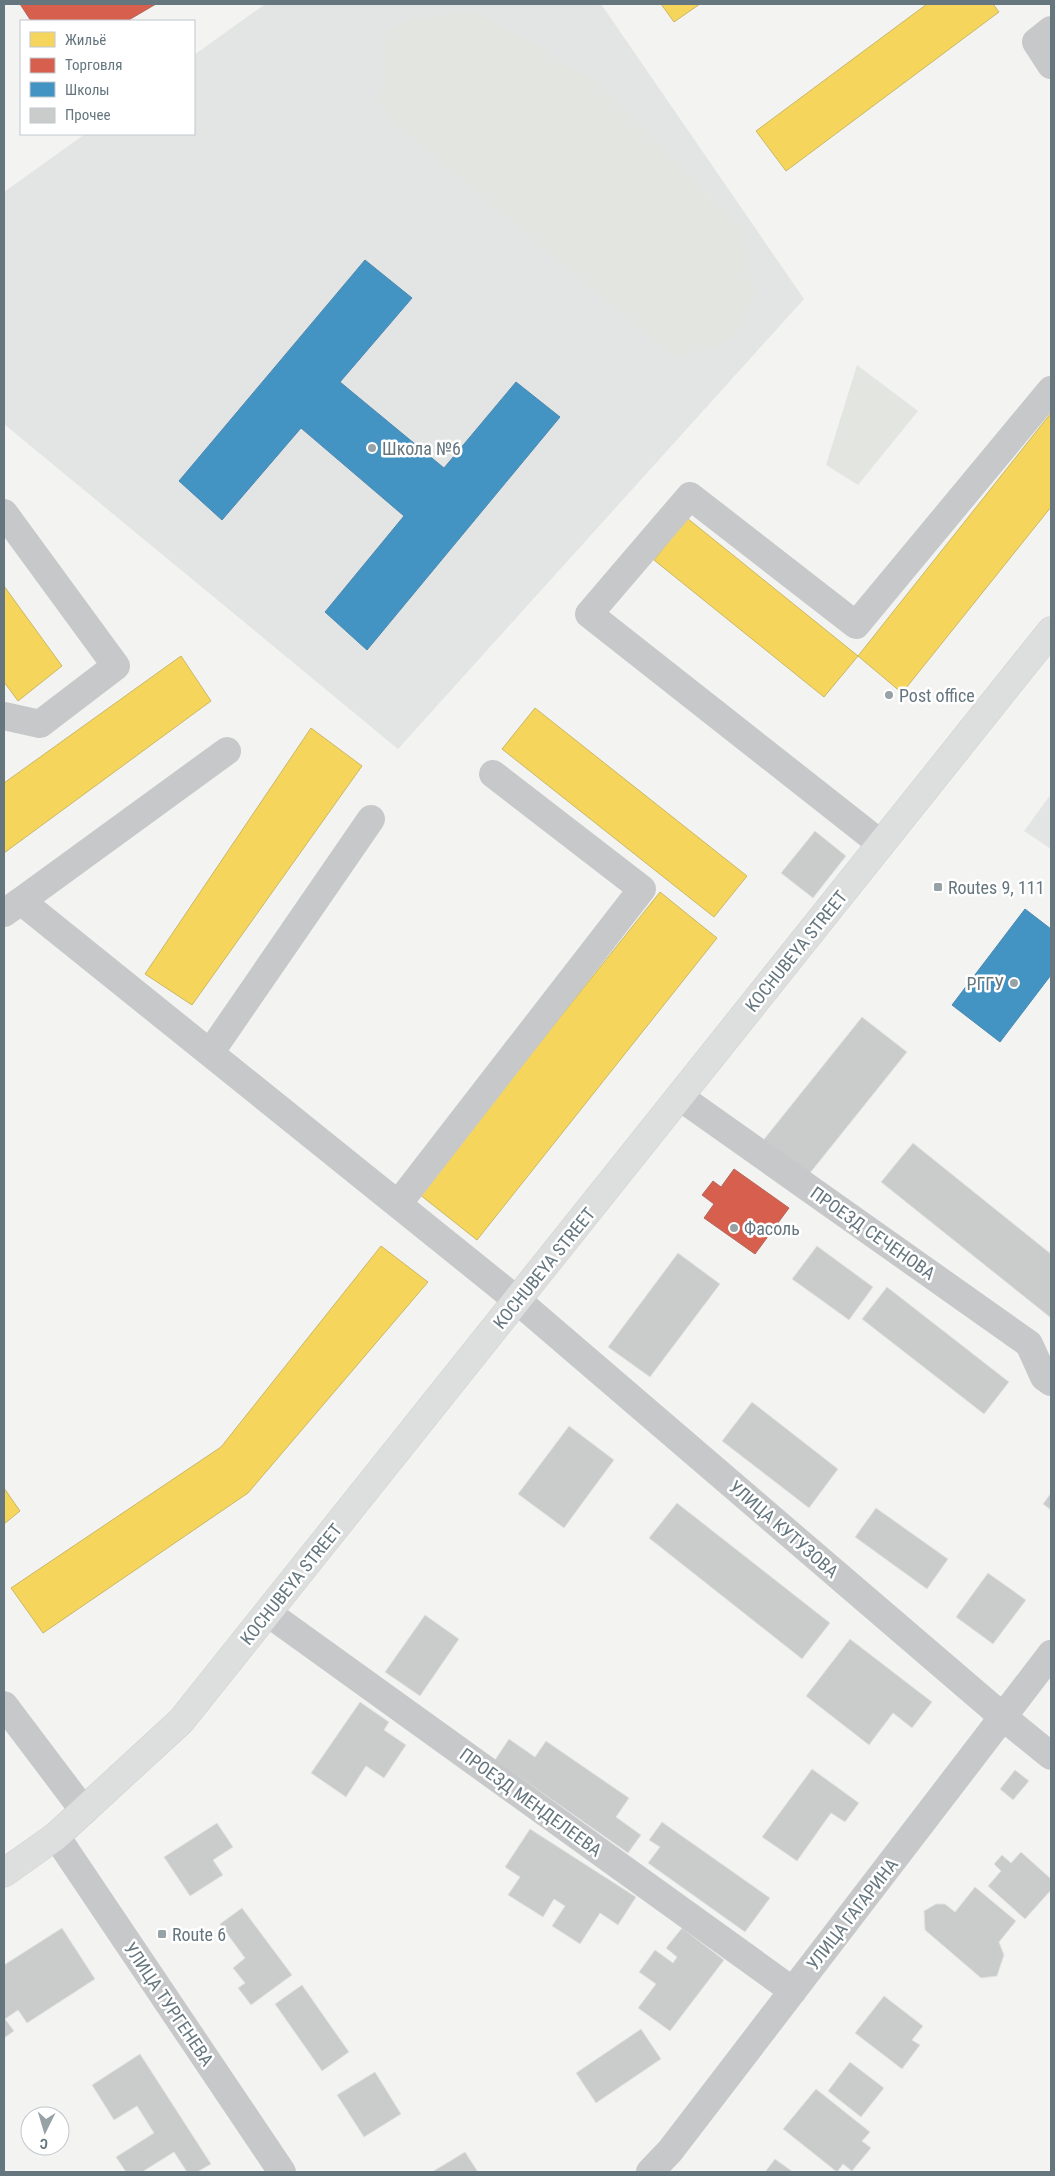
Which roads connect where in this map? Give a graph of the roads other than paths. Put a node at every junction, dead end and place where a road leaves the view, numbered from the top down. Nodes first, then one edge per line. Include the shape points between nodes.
1 (1051, 30) edge
2 (1051, 65) edge
3 (1051, 390) edge
4 (4, 513) edge
5 (1051, 630) edge
6 (4, 716) edge
7 (227, 751) dead end
8 (493, 774) dead end
9 (371, 819) dead end
10 (881, 844) junction
11 (12, 907) edge
12 (210, 1053) junction
13 (680, 1096) junction
14 (398, 1204) junction
15 (518, 1301) junction
16 (1051, 1382) edge
17 (268, 1613) junction
18 (1051, 1654) edge
19 (4, 1704) edge
20 (1003, 1718) junction
21 (1051, 1756) edge
22 (84, 1811) junction
23 (56, 1836) junction
24 (4, 1873) edge
25 (794, 1991) junction
26 (282, 2172) edge
27 (650, 2172) edge

1 - 2 street via 1036,42
3 - 10 street via 856,625 690,496 589,614
4 - 6 street via 116,666 40,724
5 - 10 main road, KOCHUBEYA STREET
7 - 11 street
8 - 14 street via 642,889
9 - 12 street
10 - 13 main road, KOCHUBEYA STREET
11 - 12 street, УЛИЦА КУТУЗОВА
12 - 14 street, УЛИЦА КУТУЗОВА
13 - 15 main road, KOCHUBEYA STREET
13 - 16 street, ПРОЕЗД СЕЧЕНОВА via 1029,1344 1044,1377
14 - 15 street, УЛИЦА КУТУЗОВА
15 - 17 main road, KOCHUBEYA STREET
15 - 20 street, УЛИЦА КУТУЗОВА
17 - 22 main road, KOCHUBEYA STREET via 181,1721
17 - 25 street, ПРОЕЗД МЕНДЕЛЕЕВА
18 - 20 street, УЛИЦА ГАГАРИНА
19 - 22 street
20 - 21 street, УЛИЦА КУТУЗОВА
20 - 25 street, УЛИЦА ГАГАРИНА
22 - 23 main road, KOCHUBEYA STREET
23 - 24 main road, KOCHUBEYA STREET
23 - 26 street, УЛИЦА ТУРГЕНЕВА
25 - 27 street, УЛИЦА ГАГАРИНА via 670,2151

